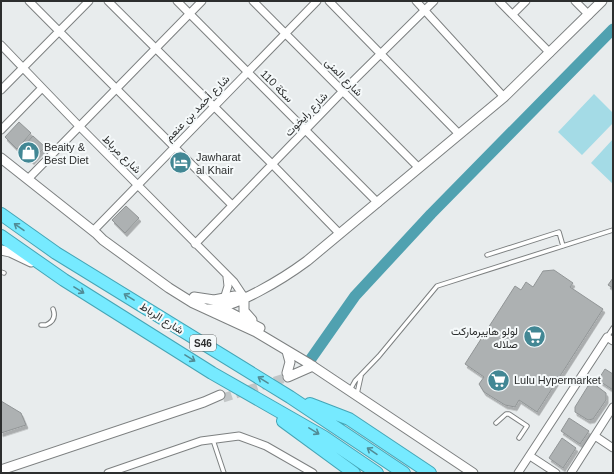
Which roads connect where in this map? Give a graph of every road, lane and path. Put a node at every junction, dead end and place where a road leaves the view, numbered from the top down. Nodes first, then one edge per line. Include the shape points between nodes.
1 (29, 1) edge
2 (90, 1) edge
3 (108, 1) edge
4 (177, 1) edge
5 (202, 1) edge
6 (253, 1) edge
7 (317, 1) edge
8 (328, 1) edge
9 (416, 1) edge
10 (434, 1) edge
11 (499, 1) edge
12 (526, 1) edge
13 (575, 1) edge
14 (602, 1) edge
15 (425, 10) junction
16 (189, 14) junction
17 (513, 14) junction
18 (589, 15) junction
19 (59, 31) junction
20 (285, 33) junction
21 (1, 46) edge
22 (156, 49) junction
23 (550, 53) junction
24 (381, 54) junction
25 (23, 68) junction
26 (247, 72) junction
27 (42, 88) junction
28 (116, 89) junction
29 (1, 90) edge
30 (343, 92) junction
31 (504, 97) junction
32 (214, 106) junction
33 (79, 126) junction
34 (1, 130) edge
35 (305, 130) junction
36 (459, 134) junction
37 (174, 147) junction
38 (1, 158) edge
39 (272, 164) junction
40 (419, 168) junction
41 (28, 179) junction
42 (137, 185) junction
43 (378, 203) junction
44 (232, 205) junction
45 (1, 214) edge
46 (613, 230) edge
47 (95, 232) junction
48 (340, 234) junction
49 (1, 236) edge
50 (195, 244) junction
51 (563, 246) junction
52 (1, 250) edge
53 (487, 255) dead end
54 (227, 277) junction
55 (64, 280) junction
56 (243, 295) junction
57 (194, 297) junction
58 (224, 299) junction
59 (53, 309) dead end
60 (220, 312) junction
61 (41, 325) dead end
62 (257, 326) junction
63 (613, 328) edge
64 (610, 339) edge
65 (286, 351) junction
66 (310, 365) junction
67 (361, 376) junction
68 (353, 393) junction
69 (222, 397) tunnel mouth
70 (290, 397) junction
71 (258, 398) junction
72 (613, 407) edge
73 (496, 423) dead end
74 (595, 436) junction
75 (519, 438) dead end
76 (213, 439) junction
77 (613, 448) edge
78 (530, 456) junction
79 (1, 470) edge
80 (108, 473) edge
81 (224, 473) edge
82 (313, 473) edge
83 (354, 473) edge
84 (377, 473) edge
85 (404, 473) edge
86 (430, 473) edge
87 (473, 473) edge
88 (518, 473) edge
89 (556, 473) edge
90 (570, 473) edge

1 - 19 street
2 - 19 street
3 - 22 street
4 - 16 street, سكة 110
5 - 16 street
6 - 20 street, شارع المنى
7 - 20 street, شارع أحمد بن عنعم
8 - 24 street
9 - 15 street
10 - 15 street, شارع رايخوت
11 - 17 street
12 - 17 street
13 - 18 street
14 - 18 street
15 - 24 street, شارع رايخوت
15 - 31 street
16 - 22 street
16 - 26 street, سكة 110
17 - 23 street
18 - 23 street
19 - 25 street
19 - 28 street
20 - 26 street, شارع أحمد بن عنعم
20 - 30 street, شارع المنى
21 - 25 street, شارع مرباط
22 - 28 street
22 - 32 street
23 - 31 street
24 - 30 street, شارع رايخوت
24 - 36 street
25 - 27 street, شارع مرباط
25 - 29 street
26 - 32 street, شارع أحمد بن عنعم
26 - 35 street, سكة 110
27 - 33 street, شارع مرباط
27 - 34 street
28 - 33 street
28 - 37 street
30 - 35 street, شارع رايخوت
30 - 40 street, شارع المنى
31 - 36 street
32 - 37 street, شارع أحمد بن عنعم
32 - 39 street
33 - 41 street
33 - 42 street, شارع مرباط
35 - 39 street, شارع رايخوت
35 - 43 street, سكة 110
36 - 40 street
37 - 42 street, شارع أحمد بن عنعم
37 - 44 street
38 - 41 street
39 - 44 street, شارع رايخوت
39 - 48 street
40 - 43 street
41 - 47 street
42 - 47 street, شارع أحمد بن عنعم
42 - 50 street, شارع مرباط
43 - 48 street
44 - 50 street, شارع رايخوت
70 -> 45 highway, شارع الرباط / S46 via 56,253
46 - 51 lane
47 - 57 street via 168,283
47 - 60 street via 159,281 193,303
48 - 56 street via 294,271 263,288
49 - 55 highway, شارع الرباط / S46
50 - 54 street, شارع مرباط
51 - 53 lane via 559,232
51 - 67 lane via 437,286
52 - 55 street via 10,252
54 - 56 street, شارع مرباط
54 - 58 street via 228,286
55 -> 71 highway, شارع الرباط / S46 via 212,373
56 - 58 street
56 - 60 street
56 - 62 street via 245,314
57 - 58 street
57 - 60 street
58 - 60 street
59 - 61 lane via 55,314 52,321
60 - 62 street
60 - 65 street
62 - 66 street via 299,353
63 - 64 lane
64 - 78 street
65 - 66 street
65 - 66 street via 290,362 287,375
66 - 68 street
67 - 68 lane
67 - 68 lane
68 - 87 street
69 - 79 street
85 -> 70 highway, شارع الرباط / S46
70 - 86 highway via 349,419
71 - 83 highway via 275,415
71 -> 84 highway, شارع الرباط / S46 via 324,437
72 - 74 street
73 - 75 lane via 509,414 527,426
74 - 77 street
74 - 90 street
76 - 80 street via 201,440
76 - 81 lane
76 - 82 street via 239,436 266,446
78 - 88 street
78 - 89 street

